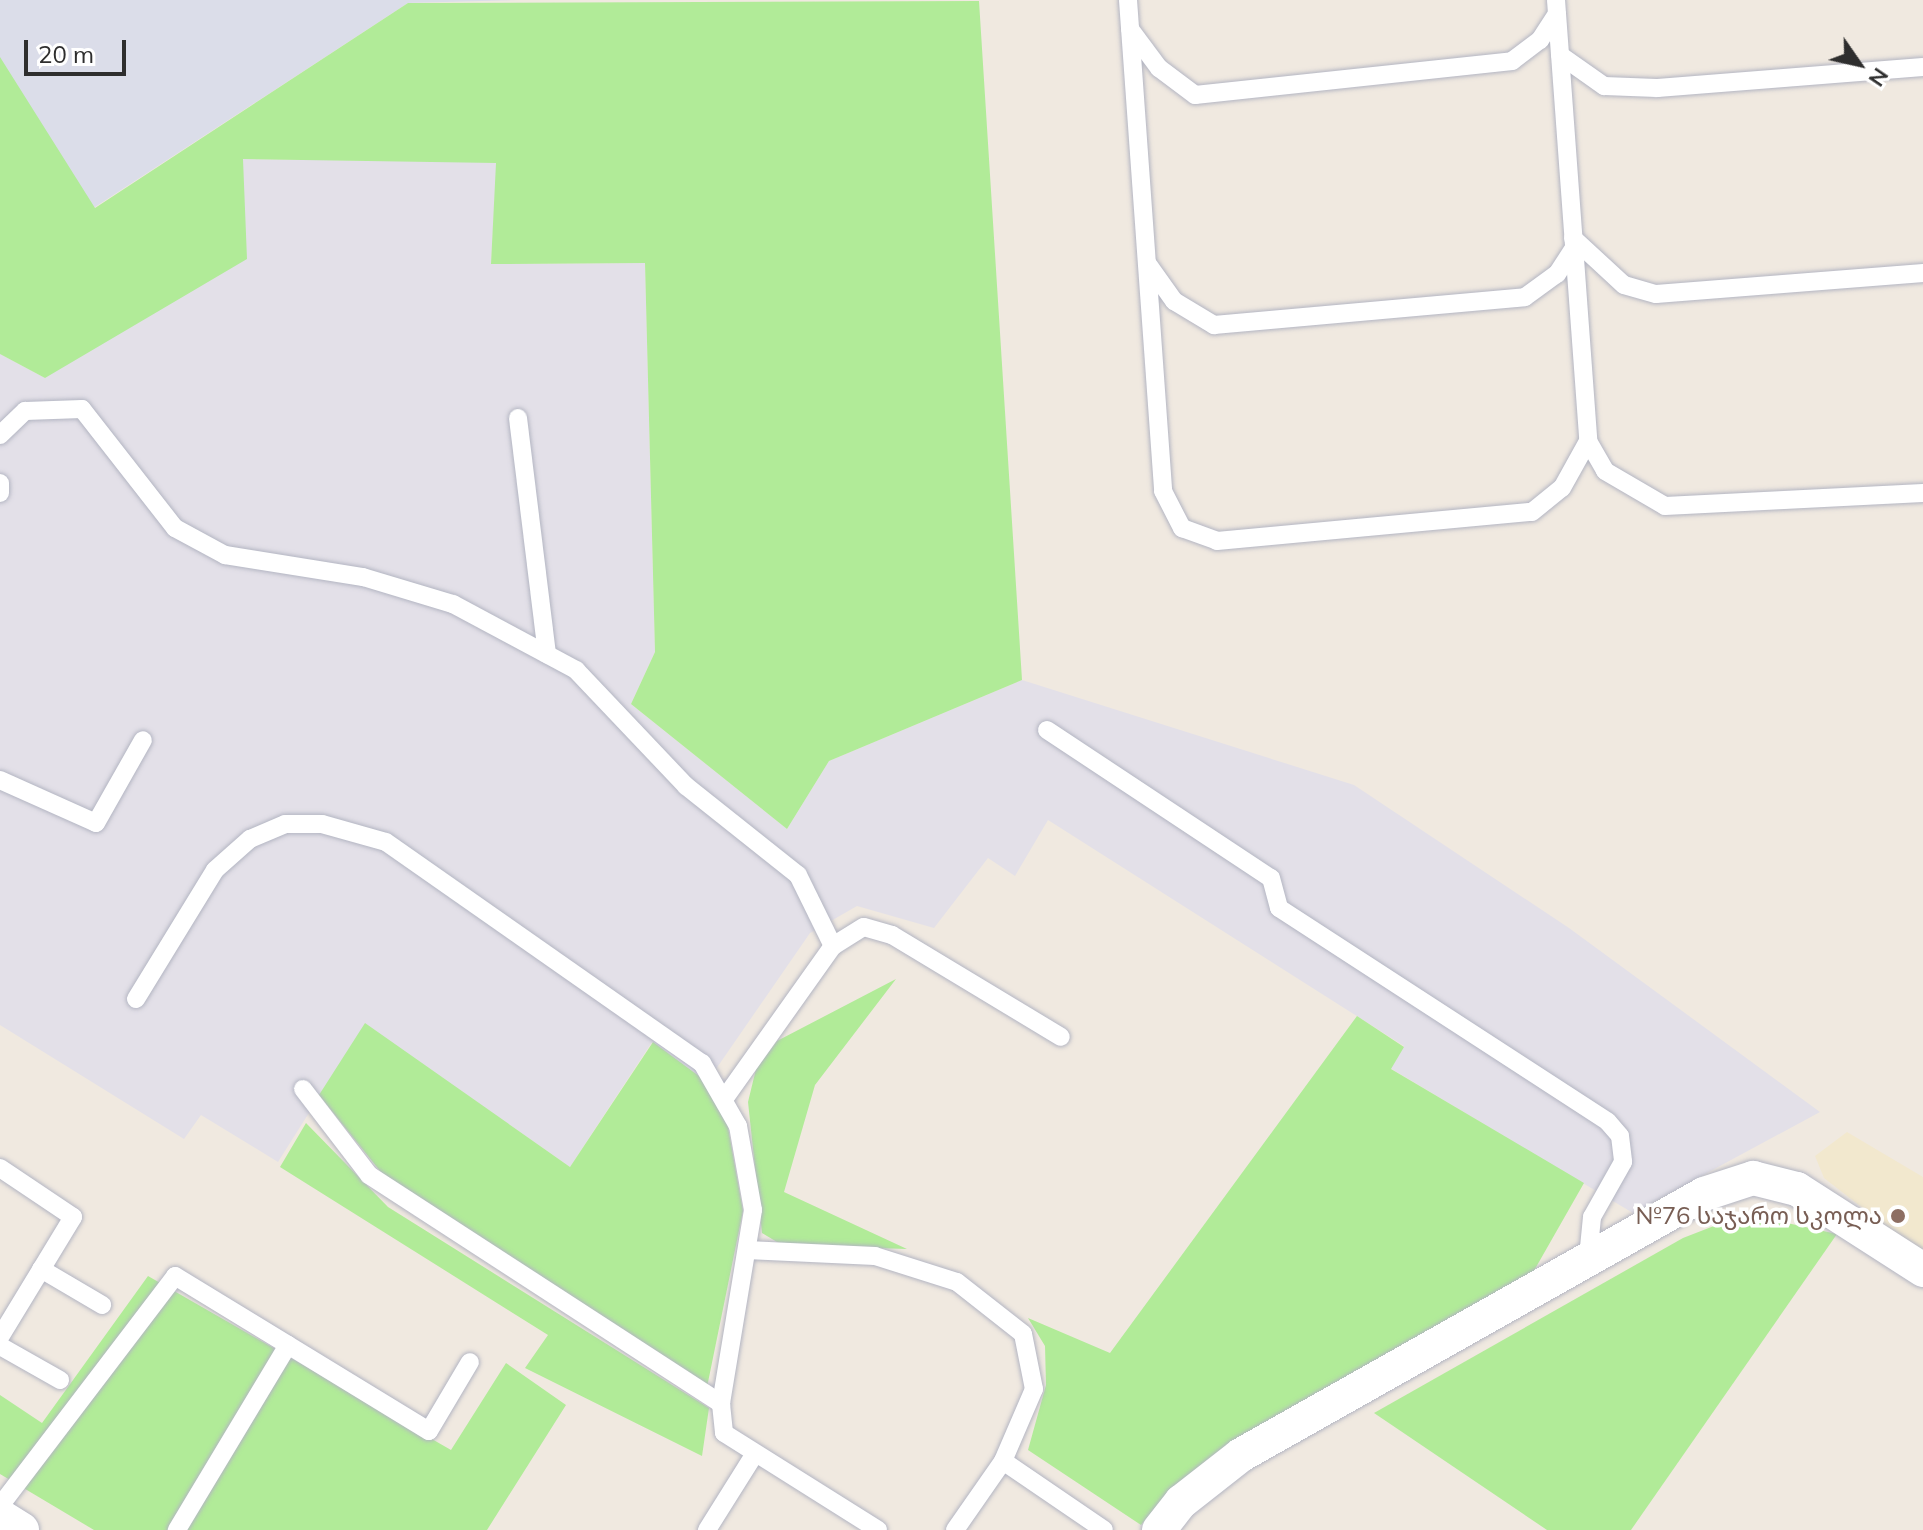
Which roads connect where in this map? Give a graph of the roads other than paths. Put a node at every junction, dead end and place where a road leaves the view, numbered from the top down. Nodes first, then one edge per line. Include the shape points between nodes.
1 (1128, 0) edge
2 (1556, 7) edge
3 (1130, 29) junction
4 (1560, 55) junction
5 (1923, 67) edge
6 (1574, 243) junction
7 (1147, 263) junction
8 (1923, 273) edge
9 (518, 418) dead end
10 (0, 435) edge
11 (1588, 441) junction
12 (0, 483) edge
13 (0, 493) edge
14 (1923, 493) edge
15 (547, 654) junction
16 (1047, 730) dead end
17 (143, 740) dead end
18 (0, 780) edge
19 (833, 946) junction
20 (136, 999) dead end
21 (1061, 1037) dead end
22 (303, 1089) dead end
23 (727, 1095) junction
24 (0, 1168) edge
25 (747, 1250) junction
26 (1588, 1258) junction
27 (41, 1269) junction
28 (1923, 1270) edge
29 (102, 1305) dead end
30 (0, 1337) edge
31 (288, 1345) junction
32 (0, 1346) edge
33 (470, 1362) dead end
34 (60, 1380) dead end
35 (721, 1404) junction
36 (754, 1455) junction
37 (1003, 1461) junction
38 (0, 1506) edge
39 (0, 1516) edge
40 (22, 1530) edge
41 (177, 1530) edge
42 (707, 1530) edge
43 (878, 1530) edge
44 (955, 1530) edge
45 (1104, 1530) edge
46 (1159, 1530) edge

1 - 3 lane
2 - 3 lane via 1540,40 1512,61 1195,95 1159,68
2 - 4 lane
3 - 7 lane
4 - 5 lane via 1604,86 1657,88
4 - 6 lane
6 - 7 lane via 1557,274 1525,297 1214,325 1174,301
6 - 8 lane via 1624,285 1656,294
6 - 11 lane
7 - 11 lane via 1163,491 1182,528 1217,541 1532,512 1562,488
9 - 15 lane
10 - 15 lane via 25,411 82,409 175,528 212,548 363,577 453,604
11 - 14 lane via 1605,471 1665,506
12 - 13 lane
15 - 19 lane via 618,709 686,786 798,875
16 - 26 lane via 1271,878 1279,908 1608,1122 1620,1136 1623,1162 1592,1217
17 - 18 lane via 96,823
19 - 21 lane via 864,927 892,935
19 - 23 lane
20 - 23 lane via 215,870 250,839 285,824 322,824 386,842 702,1063
22 - 35 lane via 369,1175
23 - 25 lane via 753,1210
24 - 27 lane via 73,1217
25 - 35 lane
25 - 37 lane via 875,1256 957,1282 1023,1334 1034,1389
26 - 28 street via 1704,1194 1753,1178 1797,1189
26 - 46 street via 1241,1455 1181,1502
27 - 29 lane
27 - 30 lane
31 - 33 lane via 429,1431
31 - 38 lane via 175,1276
31 - 41 lane
32 - 34 lane
35 - 36 lane via 724,1433
36 - 42 lane
36 - 43 lane
37 - 44 lane
37 - 45 lane
39 - 40 street

